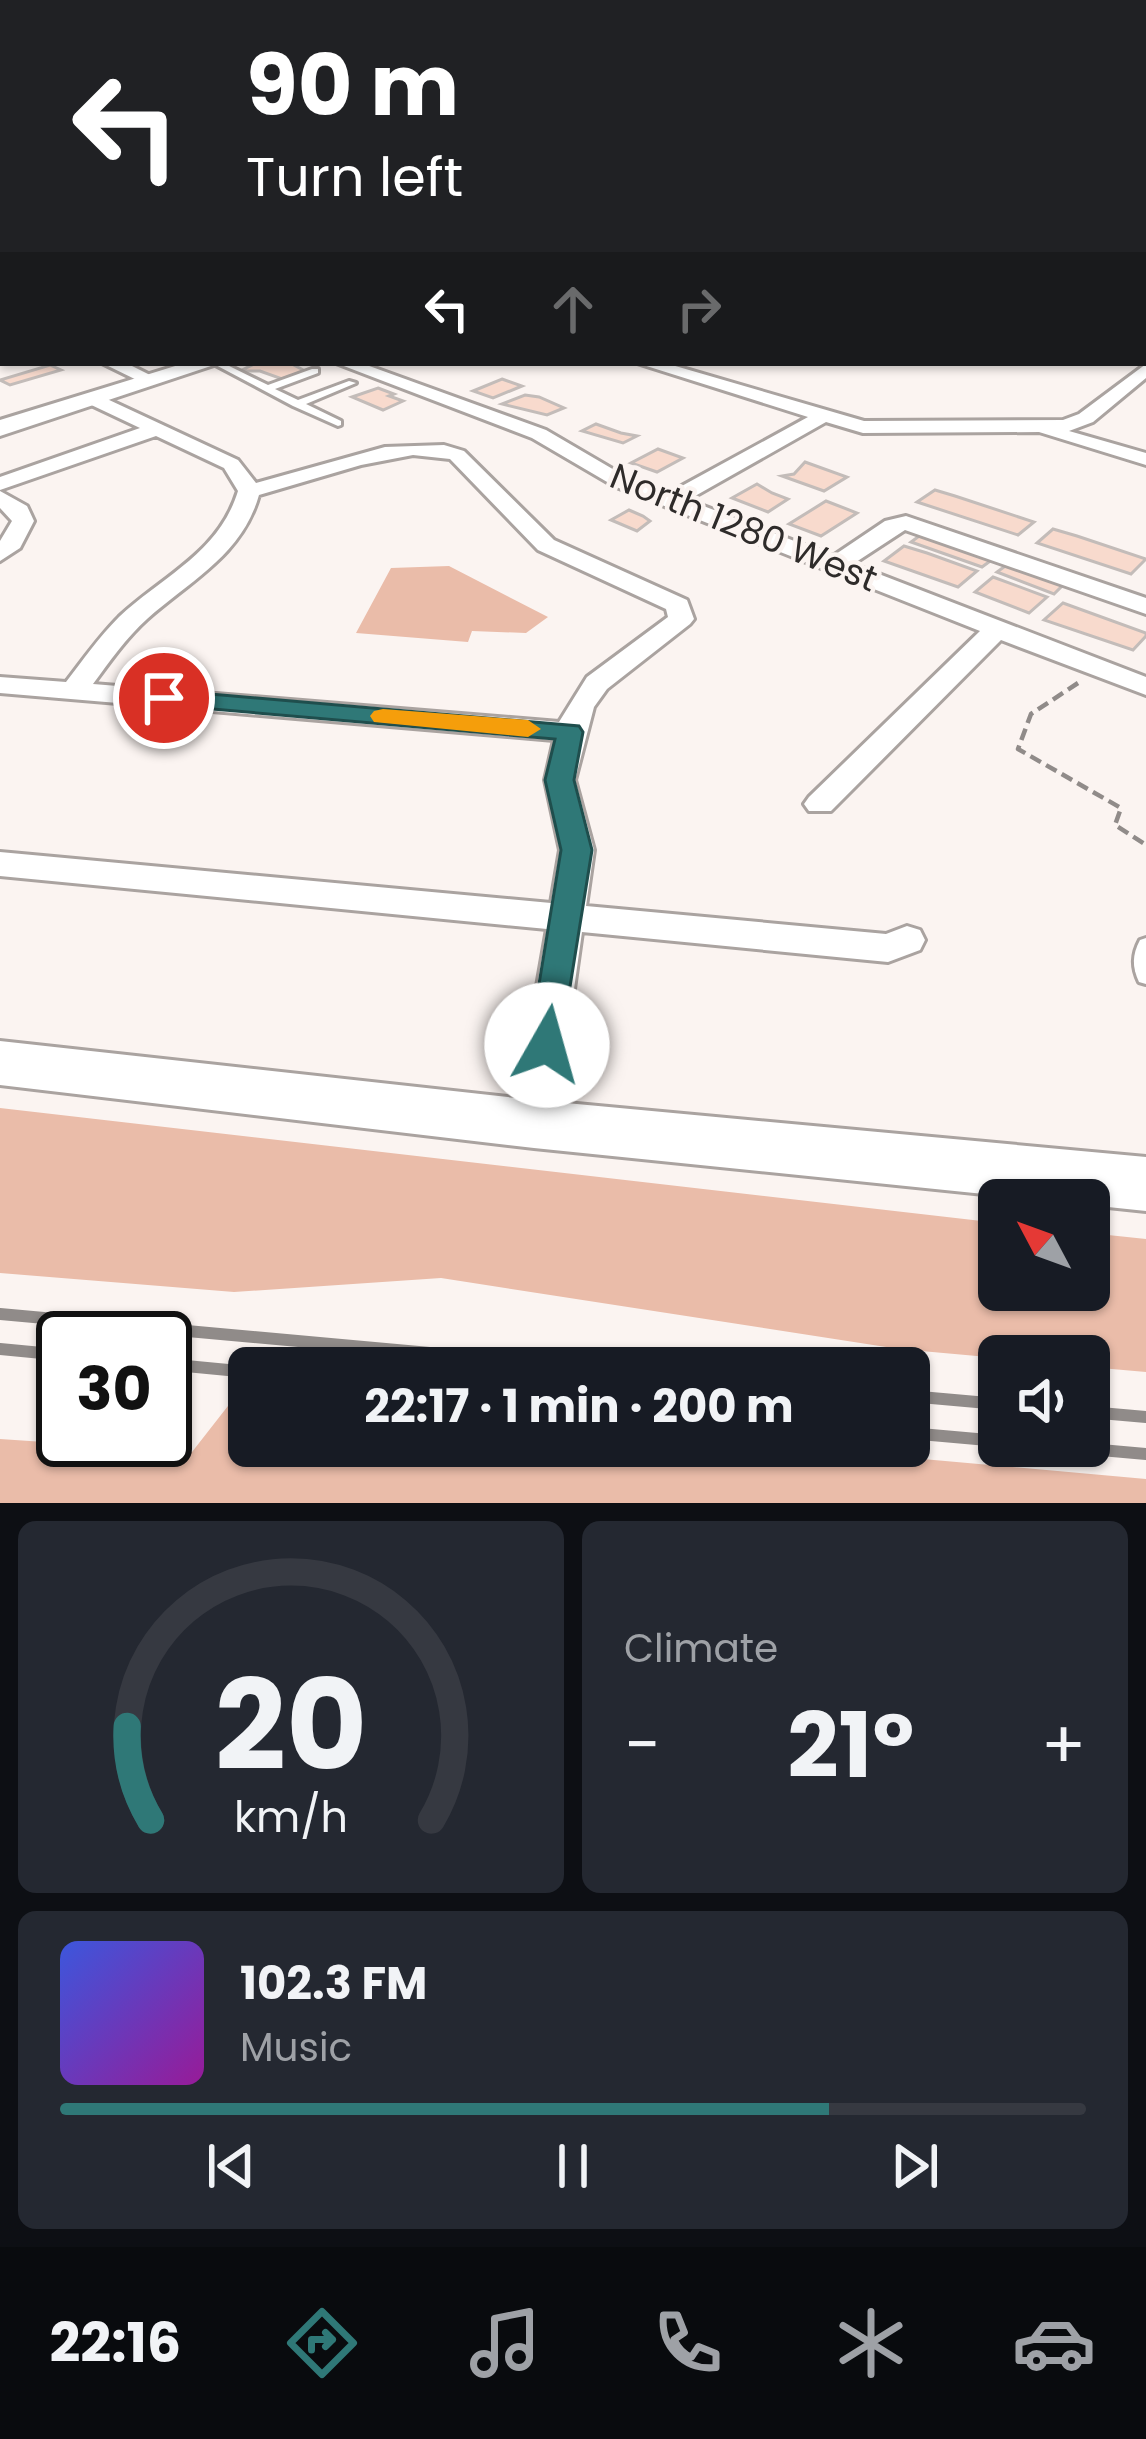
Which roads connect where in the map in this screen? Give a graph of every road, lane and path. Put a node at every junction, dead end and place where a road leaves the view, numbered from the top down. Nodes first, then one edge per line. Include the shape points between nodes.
1 (118, 366) edge
2 (201, 366) edge
3 (218, 366) edge
4 (656, 366) edge
5 (722, 366) edge
6 (1146, 370) edge
7 (315, 371) dead end
8 (349, 373) edge
9 (696, 378) junction
10 (151, 380) junction
11 (266, 388) junction
12 (92, 398) junction
13 (296, 404) junction
14 (821, 417) junction
15 (338, 423) dead end
16 (0, 428) edge
17 (1036, 428) junction
18 (157, 429) junction
19 (1146, 459) edge
20 (0, 484) edge
21 (249, 491) junction
22 (0, 498) edge
23 (671, 501) junction
24 (0, 554) edge
25 (836, 565) junction
26 (1146, 606) edge
27 (998, 628) junction
28 (1078, 683) dead end
29 (0, 685) edge
30 (1146, 687) edge
31 (74, 691) junction
32 (570, 732) junction
33 (820, 804) dead end
34 (1146, 844) edge
35 (0, 864) edge
36 (563, 919) junction
37 (907, 940) dead end
38 (1146, 945) edge
39 (1146, 977) edge
40 (0, 1063) edge
41 (534, 1124) junction
42 (1146, 1184) edge

1 - 10 street
2 - 10 street
3 - 11 lane
4 - 9 street
5 - 9 street
6 - 17 street via 1078,422
7 - 11 lane
8 - 13 lane
8 - 23 street, North 1280 West via 539,434
9 - 14 street
10 - 12 street
11 - 13 lane
12 - 16 street
12 - 18 street
13 - 15 lane
14 - 17 street via 884,430
14 - 23 street
17 - 19 street
18 - 20 street
18 - 21 street via 231,464
21 - 31 street via 231,536 124,627
21 - 32 street via 410,448 440,448 457,454 546,545 687,598 681,620 597,683
22 - 24 street via 22,520
23 - 25 street, North 1280 West
25 - 26 street via 906,523
25 - 27 street, North 1280 West
27 - 30 street, North 1280 West
27 - 33 street
28 - 34 path via 1027,716 1018,749 1121,808 1115,825
29 - 31 street
31 - 32 street
32 - 36 street via 560,780 577,850
35 - 36 street
36 - 37 street via 887,947
36 - 41 street
38 - 39 lane
40 - 41 street
41 - 42 street

